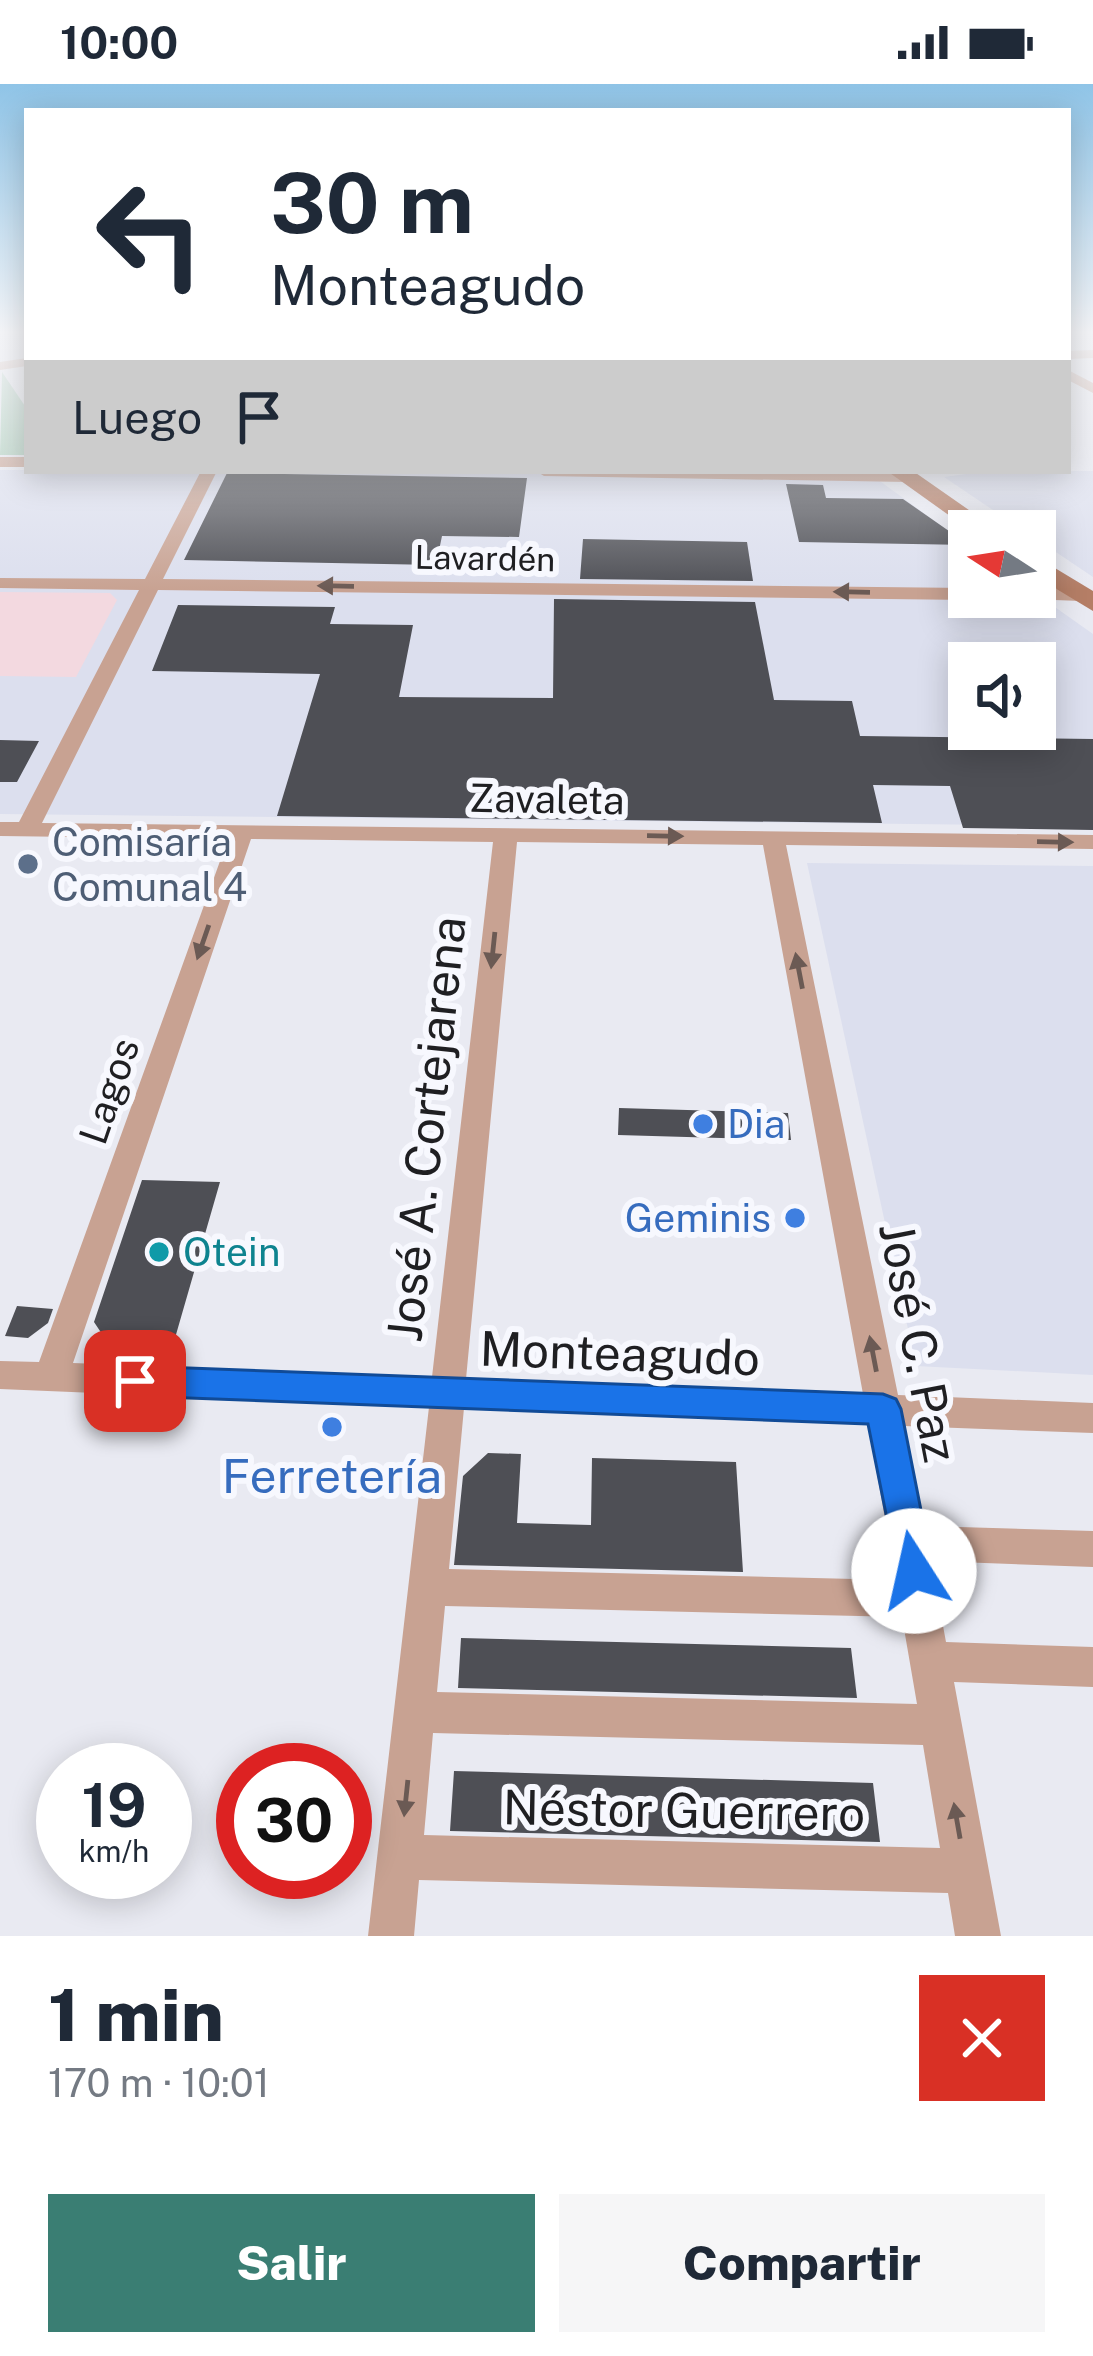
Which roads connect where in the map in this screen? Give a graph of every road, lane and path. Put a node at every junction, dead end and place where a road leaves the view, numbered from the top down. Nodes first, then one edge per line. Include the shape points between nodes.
1 (207, 474) edge
2 (903, 474) edge
3 (956, 510) edge
4 (1056, 578) edge
5 (0, 583) edge
6 (148, 584) junction
7 (948, 594) edge
8 (1056, 597) edge
9 (1087, 599) edge
10 (0, 829) edge
11 (27, 829) junction
12 (242, 831) junction
13 (506, 834) junction
14 (773, 838) junction
15 (1093, 842) edge
16 (0, 1376) edge
17 (50, 1377) junction
18 (445, 1395) junction
19 (883, 1409) junction
20 (1093, 1418) edge
21 (909, 1544) junction
22 (1093, 1550) edge
23 (426, 1586) junction
24 (919, 1598) junction
25 (928, 1660) junction
26 (1093, 1667) edge
27 (414, 1712) junction
28 (940, 1725) junction
29 (400, 1857) junction
30 (966, 1871) junction
31 (391, 1936) edge
32 (978, 1936) edge

1 - 6 street
2 - 3 main road
4 - 9 main road
5 - 6 street, Lavardén
7 -> 6 street, Lavardén
6 - 11 street
8 - 9 street
10 - 11 street, Zavaleta
11 - 12 street, Zavaleta
12 - 13 street, Zavaleta
12 -> 17 street, Lagos
13 -> 14 street, Zavaleta
13 -> 18 street, José A. Cortejarena
14 -> 15 street, Zavaleta
19 -> 14 street, José C. Paz
16 - 17 street, Monteagudo
17 - 18 street, Monteagudo
18 - 19 street, Monteagudo
18 - 23 street, José A. Cortejarena
19 - 20 street, Monteagudo
19 - 21 street, José C. Paz
21 - 22 street
21 - 24 street, José C. Paz
23 - 24 street
23 - 27 street, José A. Cortejarena
24 - 25 street, José C. Paz
25 - 26 street
25 - 28 street, José C. Paz
27 - 28 street
27 -> 29 street, José A. Cortejarena
30 -> 28 street, José C. Paz
29 - 30 street, Néstor Guerrero
29 - 31 street, José A. Cortejarena
30 - 32 street, José C. Paz

